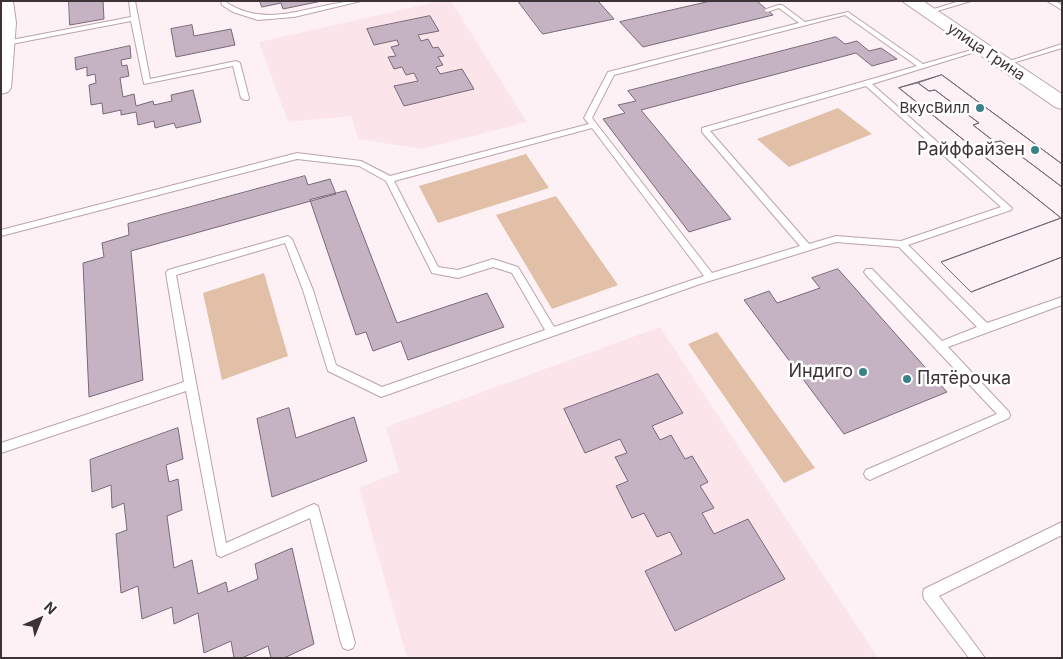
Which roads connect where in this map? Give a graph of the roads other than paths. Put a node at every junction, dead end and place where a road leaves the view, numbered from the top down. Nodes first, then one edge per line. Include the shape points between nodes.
1 (4, 1) edge
2 (15, 1) edge
3 (132, 1) edge
4 (224, 1) edge
5 (358, 1) edge
6 (911, 1) edge
7 (968, 1) edge
8 (1050, 1) edge
9 (1062, 8) edge
10 (766, 10) dead end
11 (928, 12) junction
12 (134, 18) junction
13 (7, 22) junction
14 (804, 24) junction
15 (6, 43) junction
16 (1062, 46) edge
17 (982, 49) junction
18 (1004, 64) junction
19 (923, 67) junction
20 (867, 83) junction
21 (1, 88) edge
22 (245, 98) dead end
23 (1062, 103) edge
24 (594, 125) junction
25 (389, 179) junction
26 (1, 233) edge
27 (901, 244) junction
28 (807, 248) junction
29 (868, 272) dead end
30 (710, 277) junction
31 (1062, 301) edge
32 (985, 328) junction
33 (550, 332) junction
34 (940, 346) junction
35 (190, 385) junction
36 (1, 448) edge
37 (870, 474) dead end
38 (1062, 528) edge
39 (348, 643) dead end
40 (978, 658) edge

1 - 13 street
2 - 13 street
3 - 12 lane
4 - 5 lane via 235,11 258,18 294,15
6 - 11 street, улица Грина
7 - 11 lane
8 - 9 lane
10 - 14 lane via 780,6
11 - 17 street, улица Грина
12 - 15 lane
12 - 22 lane via 147,82 236,63
13 - 15 street
14 - 19 lane via 846,13
14 - 24 lane via 611,74 588,118
15 - 21 street
16 - 18 lane
17 - 18 street, улица Грина
17 - 19 lane
18 - 23 street, улица Грина
19 - 20 lane
20 - 27 lane via 1008,208
20 - 28 lane via 705,130
24 - 25 lane
24 - 30 lane
25 - 26 lane via 361,164 297,156
25 - 33 lane via 435,270 458,274 493,263 515,270
27 - 28 lane via 836,239
27 - 32 lane
28 - 30 lane
29 - 34 lane
30 - 33 lane
31 - 32 lane
32 - 34 lane
33 - 35 lane via 381,392 332,368 288,239 171,273
34 - 37 lane via 1005,415
35 - 36 lane
35 - 39 lane via 221,551 314,510
38 - 40 lane via 930,594

